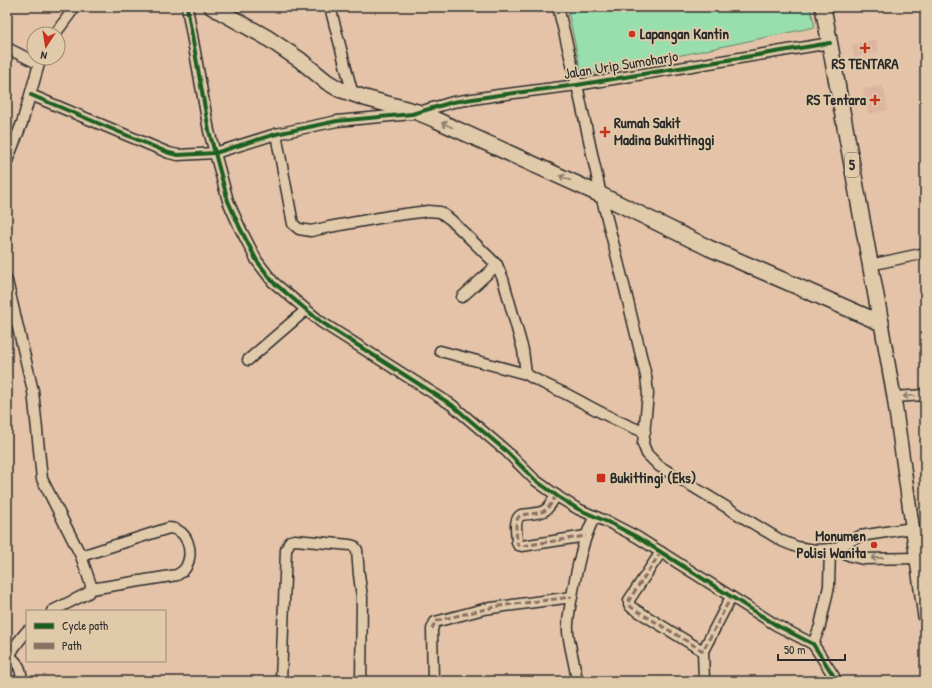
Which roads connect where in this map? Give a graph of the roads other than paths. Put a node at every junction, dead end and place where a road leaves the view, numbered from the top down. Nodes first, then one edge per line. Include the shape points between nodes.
1 (187, 7) edge
2 (212, 7) edge
3 (330, 7) edge
4 (558, 7) edge
5 (823, 7) edge
6 (70, 8) edge
7 (60, 26) edge
8 (830, 43) junction
9 (7, 48) edge
10 (26, 55) edge
11 (40, 66) edge
12 (577, 85) junction
13 (31, 95) junction
14 (353, 95) junction
15 (417, 112) junction
16 (276, 134) junction
17 (215, 153) junction
18 (7, 160) edge
19 (601, 195) junction
20 (925, 253) edge
21 (497, 265) junction
22 (870, 265) junction
23 (7, 280) edge
24 (462, 297) dead end
25 (306, 310) junction
26 (881, 323) junction
27 (440, 351) dead end
28 (248, 360) dead end
29 (526, 374) junction
30 (925, 395) edge
31 (894, 397) junction
32 (644, 432) junction
33 (556, 495) junction
34 (595, 516) junction
35 (912, 528) junction
36 (586, 536) junction
37 (832, 549) junction
38 (661, 552) junction
39 (81, 556) junction
40 (916, 558) junction
41 (91, 589) junction
42 (572, 597) junction
43 (731, 597) junction
44 (54, 610) edge
45 (925, 617) edge
46 (26, 632) edge
47 (812, 644) junction
48 (703, 652) junction
49 (9, 656) junction
50 (7, 669) edge
51 (22, 681) edge
52 (282, 681) edge
53 (361, 681) edge
54 (433, 681) edge
55 (577, 681) edge
56 (704, 681) edge
57 (837, 681) edge

1 - 17 street via 202,97
2 - 14 highway via 278,45 327,82
3 - 14 street
4 - 12 street
5 - 8 highway, 5
6 - 7 street
8 - 12 street, Jalan Urip Sumoharjo
8 - 22 highway, 5
9 - 10 street
11 - 13 street
12 - 15 street, Jalan Urip Sumoharjo via 499,94
12 - 19 street
13 - 17 street, Jalan Urip Sumoharjo via 169,153
13 - 18 street
14 - 15 highway
15 - 16 street, Jalan Urip Sumoharjo via 337,120
19 -> 15 highway
16 - 17 street, Jalan Urip Sumoharjo
16 - 21 street via 293,224 299,229 311,231 390,216 436,211 451,220
17 - 25 street via 228,201 257,261 274,282
19 - 26 highway via 709,248
19 - 32 street via 646,376 648,394
20 - 22 street
21 - 24 street
21 - 29 street via 521,342
22 - 26 highway, 5
23 - 39 street via 33,390 42,479
25 - 28 street
25 - 33 street via 452,405 535,480
26 - 31 main road
27 - 29 street
29 - 32 street via 614,420
30 -> 31 street
31 - 35 main road
32 - 37 street via 643,444 647,454 659,466 782,541 815,550
33 - 34 street
33 - 36 street via 547,510 518,516 518,545
34 - 36 street
34 - 38 street
35 - 37 street via 860,536
35 - 40 main road
36 - 42 street
40 -> 37 street via 863,559
37 - 47 street via 829,586 820,626
38 - 43 street
38 - 48 street via 629,600 629,604
39 - 41 street
39 - 41 street via 169,528 178,529 184,534 188,544 189,556 183,572
40 - 45 main road
41 - 44 street
42 - 54 street via 492,607 435,622 432,629
42 - 55 street via 568,631
43 - 47 street
43 - 48 street
46 - 49 street
47 - 57 street
48 - 56 street
49 - 50 street
49 - 51 street via 19,665
52 - 53 street via 286,550 290,542 295,540 350,545 357,550 363,607

